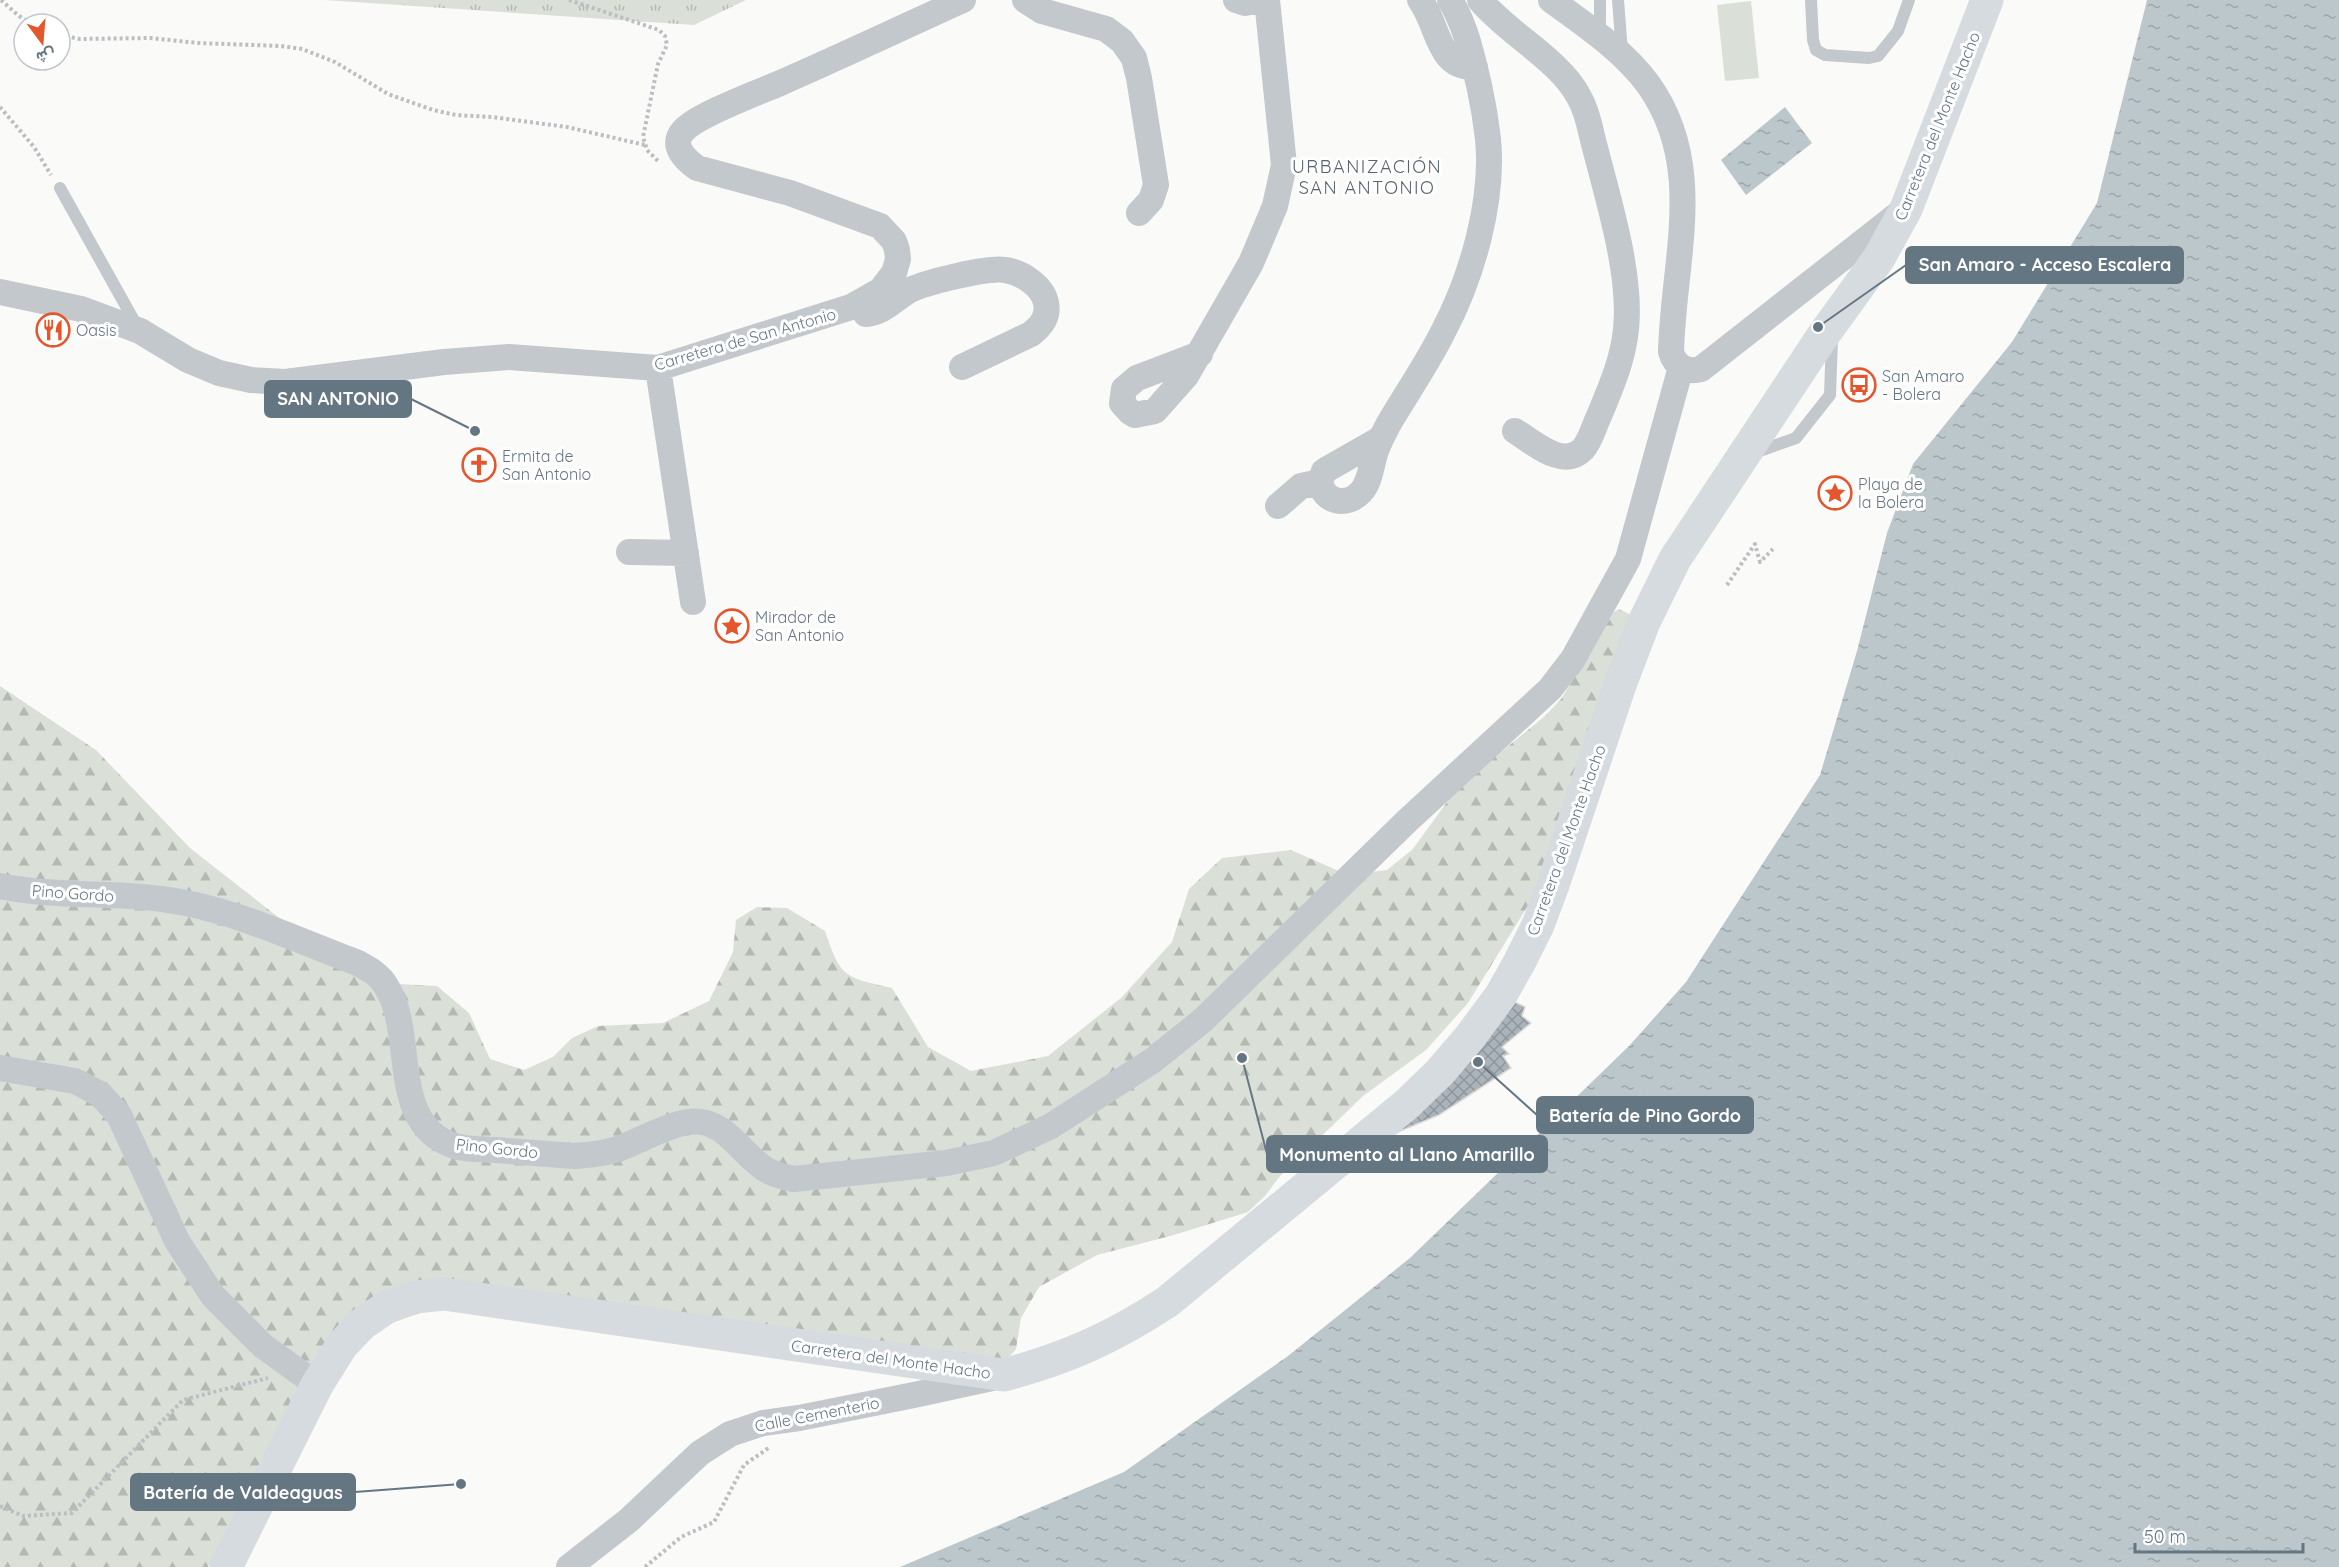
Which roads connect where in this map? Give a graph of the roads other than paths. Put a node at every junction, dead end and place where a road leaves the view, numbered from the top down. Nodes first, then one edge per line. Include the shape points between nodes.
1 (963, 0) edge
2 (1025, 0) edge
3 (1236, 0) edge
4 (1262, 0) edge
5 (1268, 0) edge
6 (1420, 0) edge
7 (1450, 0) edge
8 (1480, 0) edge
9 (1551, 0) edge
10 (1600, 0) edge
11 (1618, 0) edge
12 (1810, 0) edge
13 (1909, 0) edge
14 (1987, 0) edge
15 (1600, 37) junction
16 (1622, 56) junction
17 (1475, 67) junction
18 (60, 188) road end
19 (1906, 209) junction
20 (1139, 213) dead end
21 (0, 292) edge
22 (851, 307) junction
23 (140, 331) junction
24 (1200, 354) dead end
25 (962, 367) dead end
26 (1681, 367) junction
27 (658, 368) junction
28 (1515, 431) dead end
29 (1380, 439) junction
30 (1320, 482) junction
31 (1278, 506) dead end
32 (629, 552) dead end
33 (686, 553) junction
34 (693, 602) dead end
35 (0, 886) edge
36 (0, 1068) edge
37 (1004, 1375) junction
38 (308, 1378) junction
39 (226, 1567) edge
40 (569, 1567) edge

1 - 22 street, Carretera de San Antonio via 725,107 694,123 680,136 680,152 697,168 790,193 887,232 897,250 894,273 881,290
2 - 20 street via 1042,11 1106,29 1122,41 1134,58 1156,185 1151,200
3 - 4 street
5 - 24 street via 1284,165 1281,187 1251,263
6 - 17 street via 1447,57 1462,68
7 - 17 street via 1465,29
8 - 28 street via 1566,78 1578,96 1593,136 1627,304 1622,354 1615,378 1583,449 1560,457
9 - 15 street
10 - 15 lane
11 - 16 lane
12 - 13 lane via 1816,50 1825,55 1869,58 1882,54 1898,31
14 - 19 main road, Carretera del Monte Hacho
15 - 16 street
16 - 26 street via 1663,108 1681,164 1683,193 1671,352
17 - 29 street via 1488,140 1482,221 1462,291 1443,332
18 - 23 lane
19 - 26 street via 1701,369
19 - 37 main road, Carretera del Monte Hacho via 1880,258 1675,559 1644,622 1620,685 1538,925 1501,995 1470,1037 1407,1104 1167,1302 1089,1347 1047,1364
21 - 23 street, Carretera de San Antonio via 81,309
22 - 25 street via 869,314 923,285 994,269 1016,272 1034,284 1047,304 1040,327
22 - 27 street, Carretera de San Antonio
23 - 27 street, Carretera de San Antonio via 188,360 219,373 251,380 285,382 509,357
26 - 35 street, Pino Gordo via 1628,559 1573,659 1550,689 1407,821 1203,1020 1152,1061 1072,1113 994,1153 946,1163 794,1179 767,1170 718,1128 702,1122 685,1123 594,1154 455,1146 436,1136 420,1120 411,1101 394,1000 374,972 227,914 186,903 144,897 52,894
27 - 33 street
29 - 30 street via 1324,471
29 - 30 street via 1364,489 1353,498 1333,501
30 - 31 street via 1301,486
32 - 33 street
33 - 34 street
36 - 38 street via 75,1081 100,1094 119,1115 177,1241 213,1296 263,1346
37 - 38 main road, Carretera del Monte Hacho via 444,1294 414,1297 387,1307 362,1324
37 - 40 street, Calle Cementerio via 763,1423 730,1434 700,1453 629,1520
38 - 39 main road, Carretera del Monte Hacho

